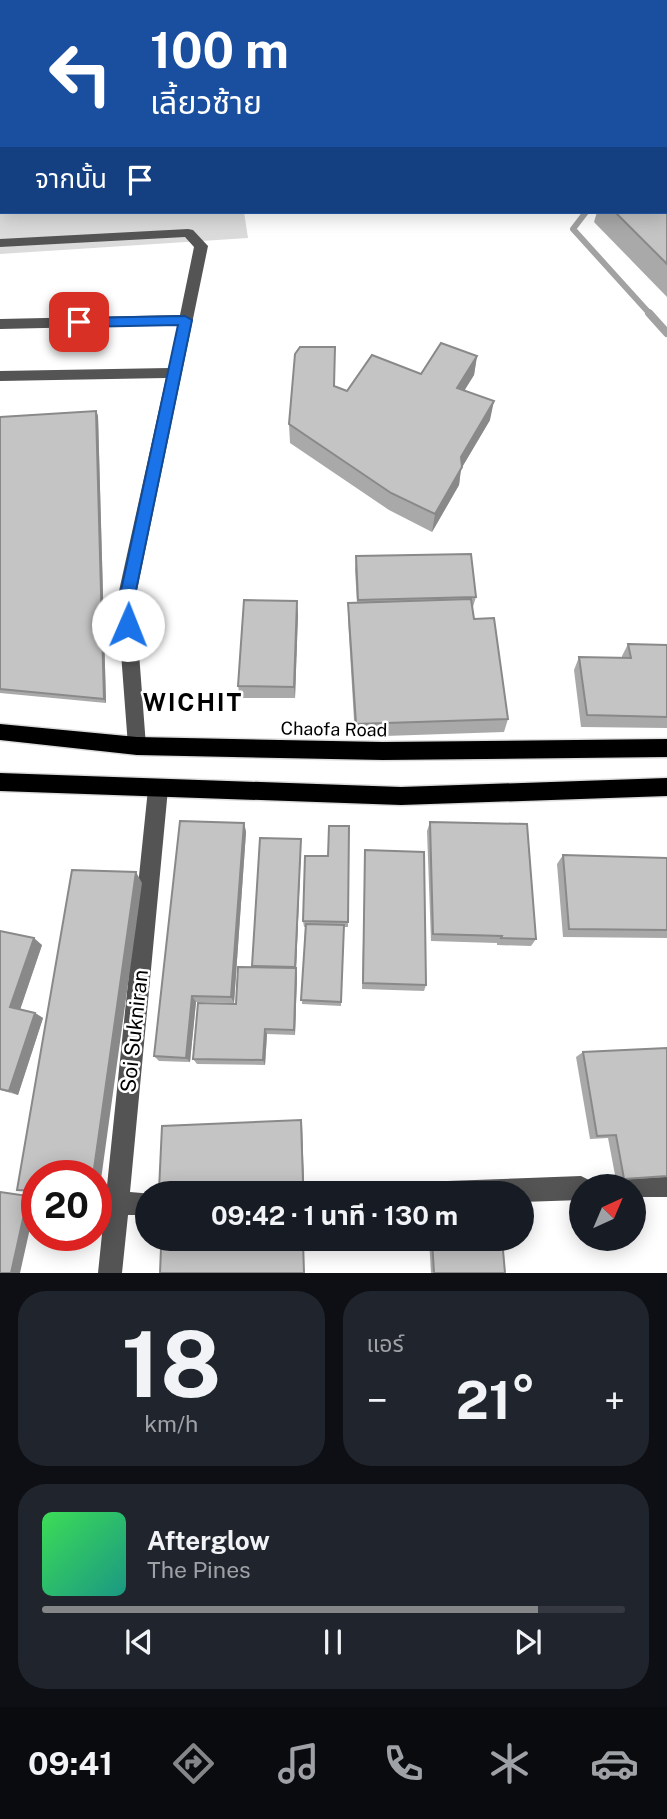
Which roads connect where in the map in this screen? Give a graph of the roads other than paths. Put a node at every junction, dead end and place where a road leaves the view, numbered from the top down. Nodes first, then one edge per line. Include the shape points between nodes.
1 (0, 243) edge
2 (185, 320) junction
3 (0, 324) edge
4 (175, 373) junction
5 (0, 376) edge
6 (0, 732) edge
7 (137, 746) junction
8 (667, 748) edge
9 (0, 782) edge
10 (667, 787) edge
11 (158, 789) junction
12 (646, 1185) edge
13 (667, 1185) edge
14 (569, 1188) edge
15 (534, 1190) edge
16 (135, 1203) edge
17 (117, 1204) junction
18 (110, 1273) edge

1 - 2 street via 188,233 201,246
2 - 3 street
2 - 4 street
4 - 5 street
4 - 7 street via 126,600
6 - 7 main road, Chaofa Road
7 - 8 main road, Chaofa Road via 383,751
9 - 11 main road
10 - 11 main road via 401,796
11 - 17 street, Soi Sukniran
12 - 13 street
14 - 15 street
16 - 17 street
17 - 18 street, Soi Sukniran

